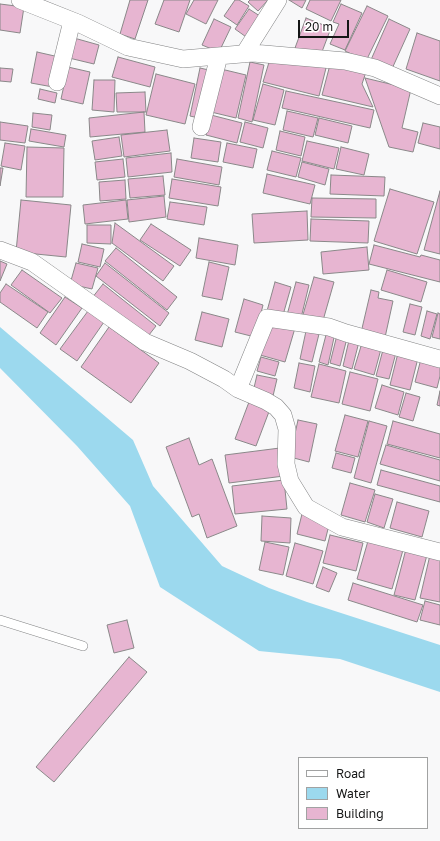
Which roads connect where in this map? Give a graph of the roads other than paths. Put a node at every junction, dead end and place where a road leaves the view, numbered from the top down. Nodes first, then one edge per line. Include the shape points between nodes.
1 (20, 0) edge
2 (278, 0) edge
3 (72, 20) junction
4 (244, 54) junction
5 (219, 56) junction
6 (57, 82) dead end
7 (440, 96) edge
8 (201, 127) dead end
9 (0, 250) edge
10 (440, 359) edge
11 (238, 389) junction
12 (440, 552) edge
13 (0, 620) edge
14 (83, 646) dead end

1 - 3 street
2 - 4 street
3 - 5 street via 128,47 183,59
3 - 6 street
4 - 5 street
4 - 7 street via 345,61 374,68
5 - 8 street
9 - 11 street via 32,262 145,342 190,361
10 - 11 street via 346,334 329,327 267,318
11 - 12 street via 266,401 283,415 287,429 286,464 290,481 306,507 342,527
13 - 14 lane

